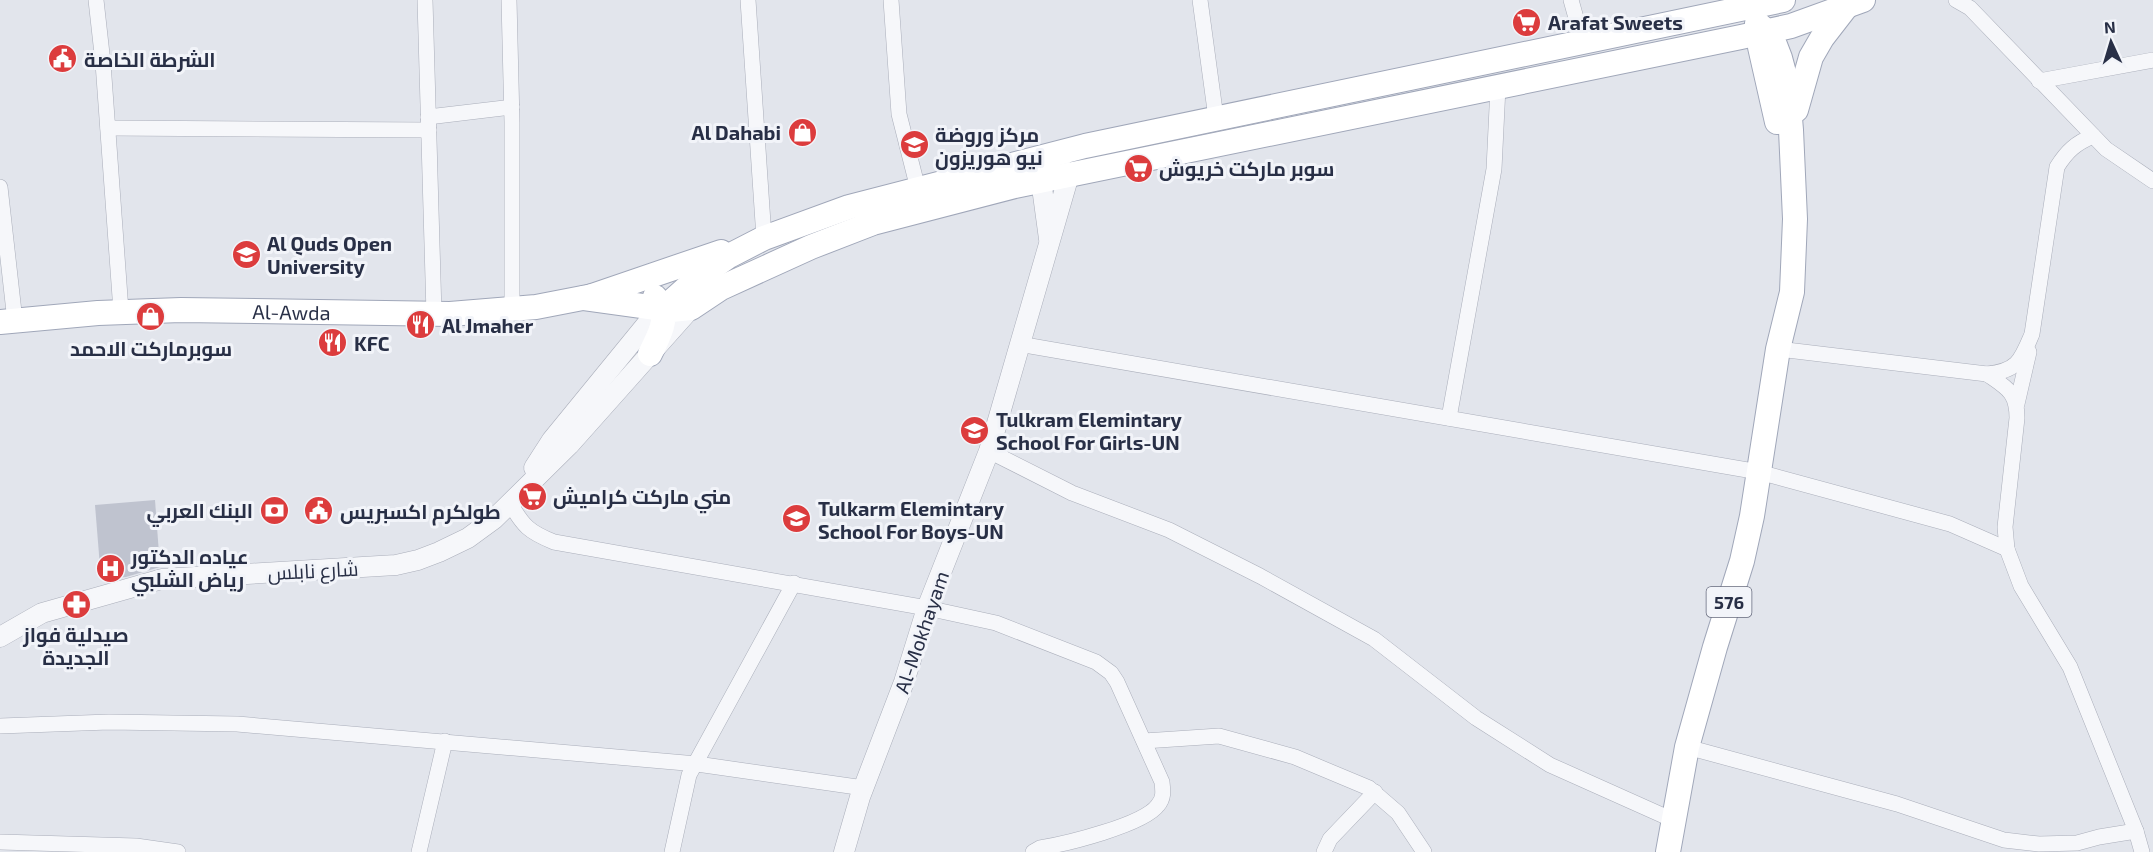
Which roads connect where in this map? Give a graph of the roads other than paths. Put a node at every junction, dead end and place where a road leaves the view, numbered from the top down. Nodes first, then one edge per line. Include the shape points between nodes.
1 (96, 0) edge
2 (425, 0) edge
3 (509, 0) edge
4 (748, 0) edge
5 (891, 0) edge
6 (1200, 0) edge
7 (1571, 0) edge
8 (1788, 0) edge
9 (1956, 0) edge
10 (1854, 4) edge
11 (1968, 4) edge
12 (1766, 16) edge
13 (1583, 43) junction
14 (1697, 47) junction
15 (2153, 60) edge
16 (1765, 66) junction
17 (2039, 81) junction
18 (1498, 87) junction
19 (512, 107) junction
20 (1216, 118) junction
21 (429, 123) junction
22 (108, 128) junction
23 (1791, 130) junction
24 (2093, 136) junction
25 (1047, 156) junction
26 (1069, 175) junction
27 (1041, 180) junction
28 (2153, 181) edge
29 (0, 187) edge
30 (918, 189) junction
31 (764, 238) junction
32 (1049, 239) junction
33 (584, 298) junction
34 (691, 308) junction
35 (512, 309) junction
36 (663, 309) junction
37 (121, 311) junction
38 (434, 314) junction
39 (7, 322) edge
40 (2032, 334) junction
41 (1019, 344) junction
42 (1778, 350) junction
43 (650, 354) junction
44 (1988, 374) junction
45 (2017, 404) junction
46 (1449, 418) junction
47 (989, 451) junction
48 (1759, 472) junction
49 (510, 503) junction
50 (2007, 549) junction
51 (794, 583) junction
52 (927, 608) junction
53 (0, 637) edge
54 (0, 726) edge
55 (445, 741) junction
56 (1144, 741) junction
57 (1687, 747) junction
58 (688, 767) junction
59 (864, 788) junction
60 (1375, 792) junction
61 (1673, 820) junction
62 (2136, 831) junction
63 (0, 842) edge
64 (178, 852) edge
65 (419, 852) edge
66 (672, 852) edge
67 (844, 852) edge
68 (1033, 852) edge
69 (1324, 852) edge
70 (1424, 852) edge
71 (1668, 852) edge
72 (2142, 852) edge

1 - 22 street
2 - 21 street
3 - 19 street
4 - 31 street
5 - 30 street via 899,114
6 - 20 street
7 - 13 street
8 - 12 main road
9 - 11 street
10 - 12 main road via 1791,26
10 - 23 main road via 1822,38 1811,57
11 - 17 street
12 - 13 main road via 1733,11
12 - 14 main road
12 - 16 main road
12 - 23 main road via 1787,84
13 - 20 main road
14 - 16 main road via 1737,52
14 - 18 main road
15 - 17 street
16 - 42 main road via 1776,118 1780,178
17 - 24 street
18 - 26 main road
18 - 46 street via 1494,169
19 - 21 street
19 - 35 street
20 - 25 main road
21 - 22 street
21 - 38 street
22 - 37 street
23 - 42 main road via 1795,219 1792,292
24 - 28 street
24 - 40 street via 2077,143 2057,167
25 - 26 street
25 - 27 street
25 - 30 main road
26 - 27 main road
26 - 32 street, Al-Mokhayam
27 - 32 street
27 - 34 main road via 873,223 721,288
29 - 39 street
30 - 31 main road via 849,207
31 - 33 main road
31 - 36 main road via 699,277
32 - 41 street, Al-Mokhayam
33 - 35 main road, Al-Awda
33 - 36 main road via 632,290 652,294
34 - 36 main road
34 - 43 street
35 - 38 main road, Al-Awda
36 - 43 main road via 663,326
36 - 49 street via 552,440
37 - 38 main road, Al-Awda
37 - 39 main road, Al-Awda
40 - 44 street via 2015,367 2004,373
40 - 45 street
41 - 46 street
41 - 47 street, Al-Mokhayam
42 - 44 street
42 - 48 main road, 576
43 - 49 street
44 - 45 street via 2013,394
45 - 50 street via 2005,527
46 - 48 street
47 - 52 street, Al-Mokhayam
47 - 61 street via 1072,492 1169,530 1260,576 1374,639 1476,718 1550,765
48 - 50 street via 1950,524
48 - 57 main road, 576 via 1742,561
49 - 51 street via 529,530 554,542
49 - 53 street, شارع نابلس via 468,538 418,560 396,565 162,579 42,613
50 - 62 street via 2021,586 2070,668
51 - 52 street
51 - 58 street via 710,738
52 - 56 street via 996,623 1104,667 1117,682
52 - 59 street, Al-Mokhayam
54 - 55 street via 110,722 237,724
55 - 58 street
55 - 65 street
56 - 60 street via 1220,736 1295,757
56 - 68 street via 1164,791 1157,807 1117,828
57 - 61 main road, 576
57 - 62 street via 1897,804 2004,840 2077,843
58 - 59 street
58 - 66 street
59 - 67 street, Al-Mokhayam
60 - 69 street via 1330,839
60 - 70 street via 1398,813
61 - 71 main road, 576
62 - 72 street
63 - 64 street via 136,846

